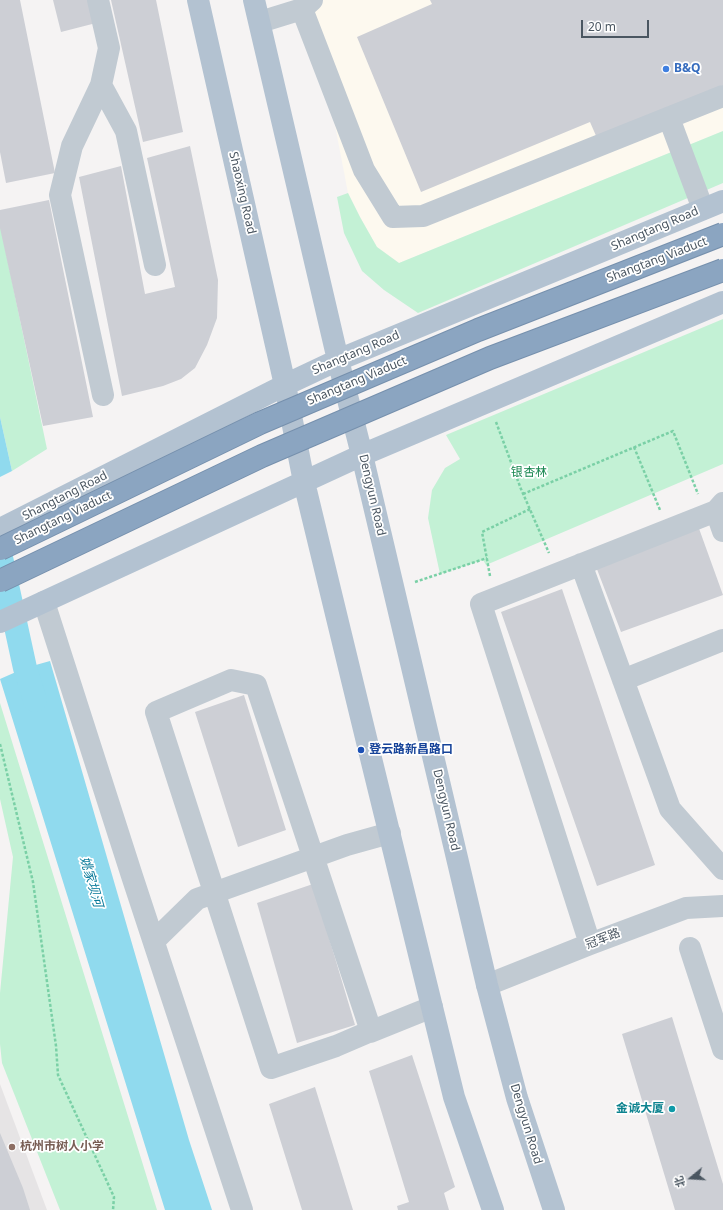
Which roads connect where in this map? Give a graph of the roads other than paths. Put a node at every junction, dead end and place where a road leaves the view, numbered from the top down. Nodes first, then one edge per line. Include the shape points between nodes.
1 (98, 0) edge
2 (198, 0) edge
3 (254, 0) edge
4 (307, 4) edge
5 (260, 22) junction
6 (101, 85) junction
7 (723, 96) edge
8 (669, 118) junction
9 (713, 205) edge
10 (723, 234) edge
11 (155, 265) dead end
12 (723, 270) edge
13 (723, 302) edge
14 (338, 360) junction
15 (285, 385) junction
16 (103, 395) dead end
17 (362, 455) junction
18 (304, 482) junction
19 (715, 510) edge
20 (0, 529) edge
21 (723, 531) edge
22 (0, 549) edge
23 (581, 564) junction
24 (0, 581) edge
25 (40, 604) junction
26 (0, 622) edge
27 (723, 640) edge
28 (623, 680) junction
29 (390, 833) junction
30 (312, 858) junction
31 (723, 869) edge
32 (214, 893) junction
33 (722, 904) edge
34 (154, 940) junction
35 (590, 944) junction
36 (690, 948) dead end
37 (487, 985) junction
38 (432, 1007) junction
39 (370, 1032) junction
40 (723, 1049) edge
41 (242, 1210) edge
42 (493, 1210) edge
43 (554, 1210) edge

1 - 6 street via 109,48
2 - 15 main road, Shaoxing Road
3 - 5 main road
4 - 5 street
4 - 8 street via 364,170 393,217 423,216
5 - 14 main road
6 - 11 street via 126,132
6 - 16 street via 72,146 60,195
7 - 8 street
8 - 9 street
9 - 14 main road, Shangtang Road
10 - 22 highway, Shangtang Viaduct, bridge via 478,330 260,422
12 - 24 highway, bridge via 490,358 262,456
13 - 17 main road
14 - 15 main road, Shangtang Road
14 - 17 main road, Dengyun Road
15 - 18 main road
15 - 20 main road, Shangtang Road
17 - 18 main road
17 - 37 main road, Dengyun Road
18 - 25 main road
18 - 29 main road
19 - 21 street
19 - 23 street
23 - 28 street
23 - 35 street via 481,604
25 - 26 main road
25 - 34 street
27 - 28 street
28 - 31 street via 670,810
29 - 30 street
29 - 38 main road
30 - 32 street
30 - 32 street via 256,685 231,680 156,712
30 - 39 street
32 - 34 street via 197,899
32 - 39 street via 271,1068
33 - 35 street, 冠军路 via 686,908
34 - 41 street
35 - 37 street, 冠军路
36 - 40 street
37 - 43 main road, Dengyun Road via 517,1098
38 - 39 street
38 - 42 main road via 454,1097

